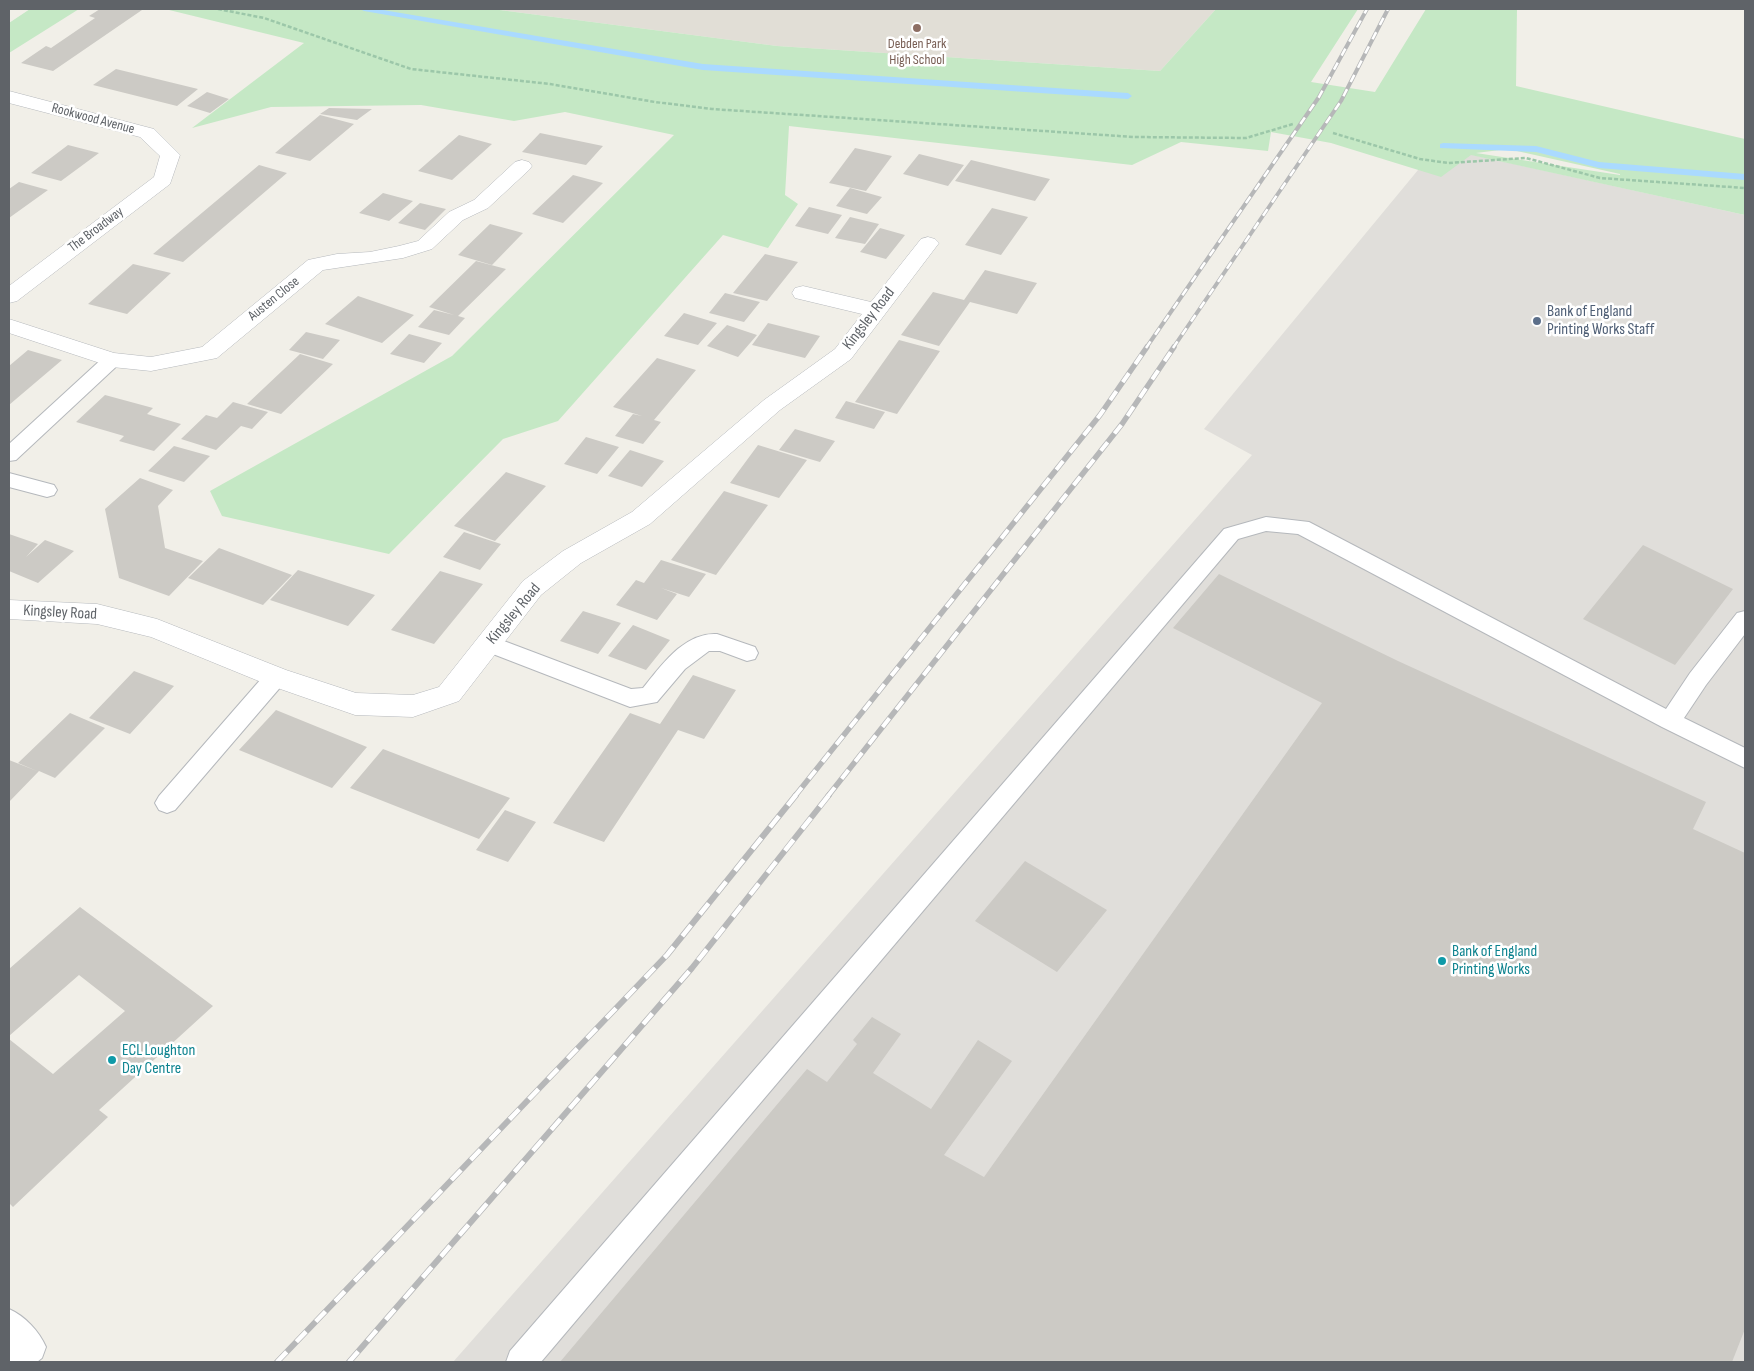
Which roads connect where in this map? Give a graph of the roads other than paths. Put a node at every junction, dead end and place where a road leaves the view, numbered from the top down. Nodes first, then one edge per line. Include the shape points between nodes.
1 (9, 97) edge
2 (170, 155) joint
3 (522, 166) dead end
4 (928, 244) dead end
5 (803, 293) dead end
6 (9, 296) edge
7 (876, 310) junction
8 (9, 326) edge
9 (112, 360) junction
10 (9, 455) edge
11 (9, 480) edge
12 (47, 490) dead end
13 (9, 610) edge
14 (1745, 619) edge
15 (488, 644) junction
16 (747, 653) dead end
17 (276, 677) junction
18 (1670, 721) junction
19 (1745, 760) edge
20 (167, 803) dead end
21 (9, 1324) edge
22 (15, 1362) edge
23 (521, 1362) edge

1 - 2 street, Rookwood Avenue via 147,133
2 - 6 street, The Broadway via 163,180
3 - 9 street, Austen Close via 480,204 456,216 425,244 403,252 316,265 209,353 151,364
4 - 7 street, Kingsley Road
5 - 7 street
7 - 15 street, Kingsley Road via 843,354 765,412 641,518 572,557 532,588
8 - 9 street, Austen Close
9 - 10 lane
11 - 12 lane
13 - 17 street, Kingsley Road via 97,614 157,629
14 - 18 lane
15 - 16 lane via 630,698 649,696 698,645 714,641
15 - 17 street, Kingsley Road via 449,694 413,706 355,704
17 - 20 lane
18 - 19 lane
18 - 23 lane via 1302,527 1266,524 1231,534
21 - 22 lane via 31,1347

